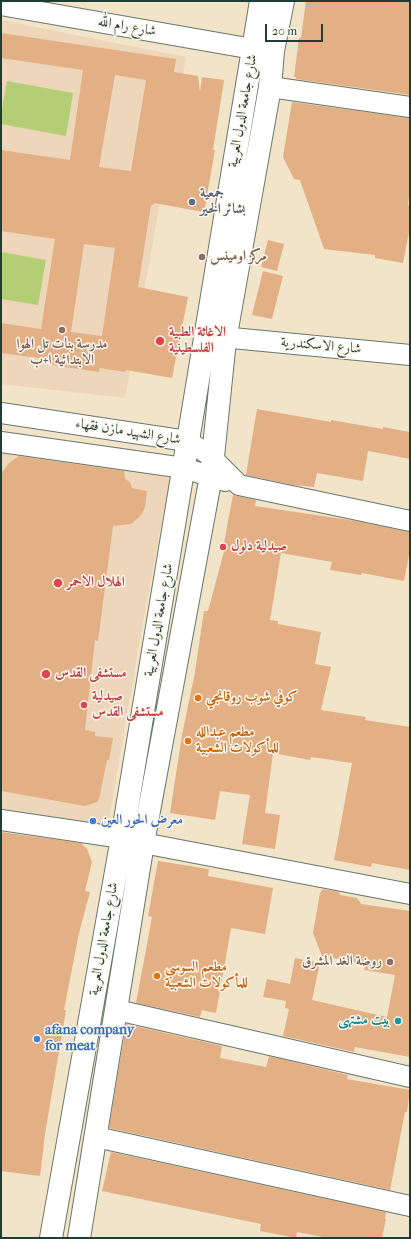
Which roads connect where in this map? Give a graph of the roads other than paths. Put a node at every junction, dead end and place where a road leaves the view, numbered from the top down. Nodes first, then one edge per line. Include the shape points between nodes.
1 (261, 1) edge
2 (283, 1) edge
3 (1, 5) edge
4 (254, 49) junction
5 (270, 87) junction
6 (410, 107) edge
7 (232, 338) dead end
8 (410, 355) edge
9 (1, 413) edge
10 (187, 441) junction
11 (1, 442) edge
12 (210, 464) junction
13 (184, 468) junction
14 (410, 521) edge
15 (1, 820) edge
16 (122, 838) junction
17 (143, 843) junction
18 (410, 894) edge
19 (117, 1010) junction
20 (410, 1077) edge
21 (96, 1137) junction
22 (410, 1206) edge
23 (51, 1238) edge
24 (79, 1238) edge

1 - 4 main road, شارع جامعة الدول العربية
2 - 5 main road, شارع جامعة الدول العربية via 273,51
3 - 4 street, شارع رام الله
4 - 10 main road, شارع جامعة الدول العربية
5 - 6 street
5 - 12 main road, شارع جامعة الدول العربية via 225,340
7 - 8 street, شارع الاسكندرية
9 - 10 street, شارع الشهيد مازن فقهاء
10 - 12 street, شارع الشهيد مازن فقهاء
10 - 13 main road, شارع جامعة الدول العربية
11 - 13 street, شارع الشهيد مازن فقهاء
12 - 13 street, شارع الشهيد مازن فقهاء
12 - 14 street, شارع الشهيد مازن فقهاء via 239,485
12 - 17 main road, شارع جامعة الدول العربية
13 - 16 main road, شارع جامعة الدول العربية
15 - 16 street
16 - 17 street
16 - 23 main road, شارع جامعة الدول العربية
17 - 18 street
17 - 19 main road, شارع جامعة الدول العربية
19 - 20 street
19 - 21 main road, شارع جامعة الدول العربية
21 - 22 street
21 - 24 main road, شارع جامعة الدول العربية

